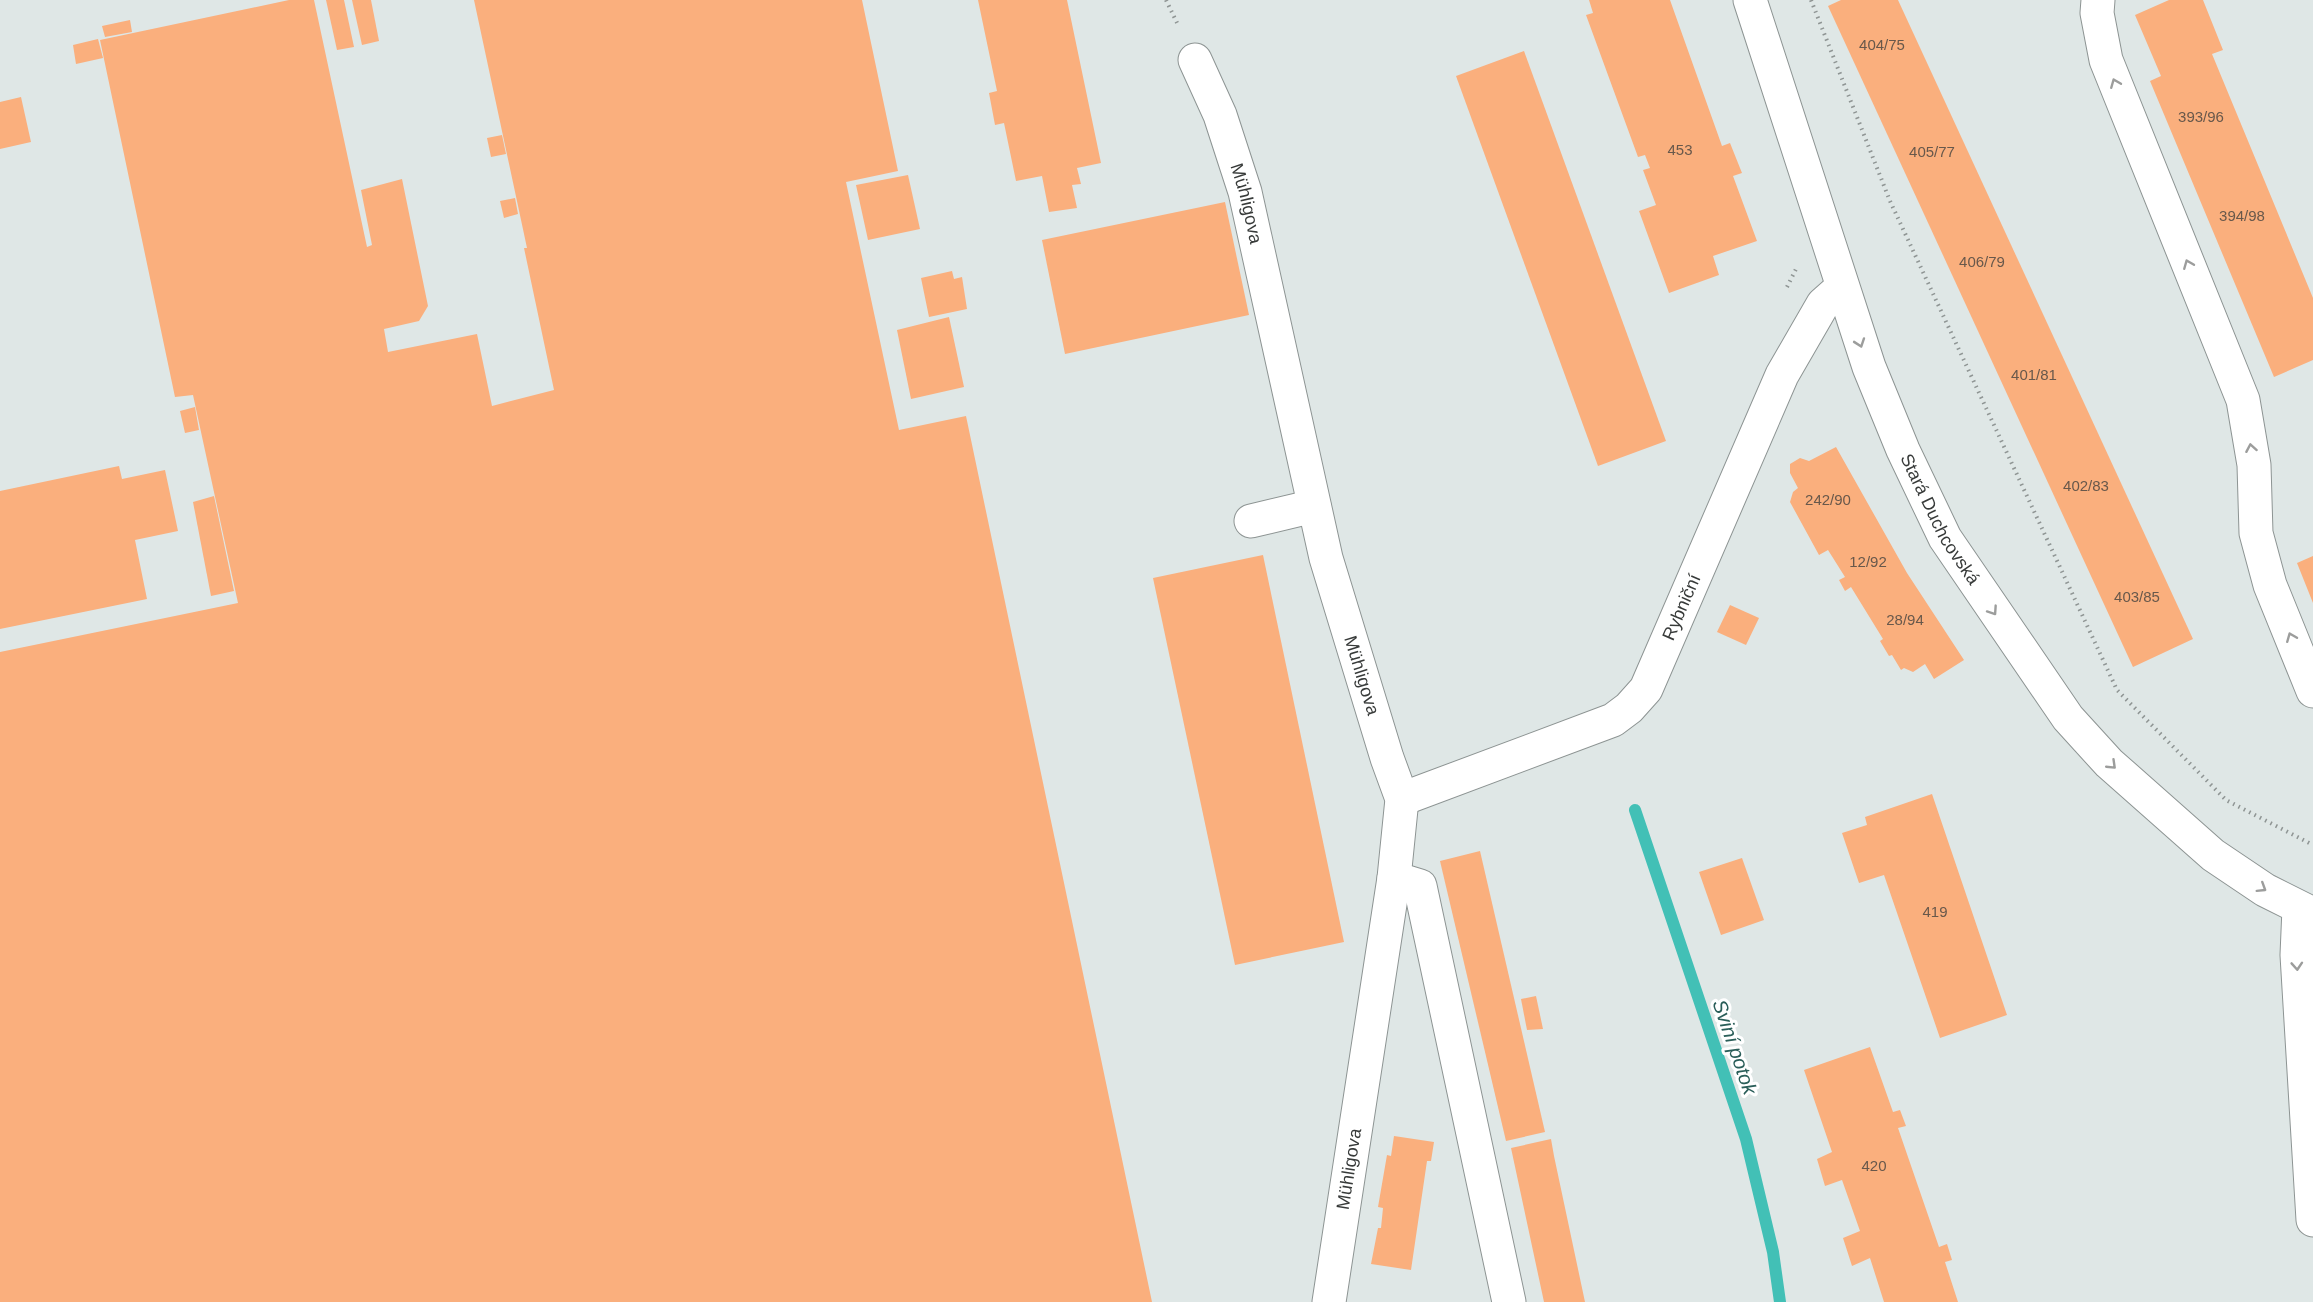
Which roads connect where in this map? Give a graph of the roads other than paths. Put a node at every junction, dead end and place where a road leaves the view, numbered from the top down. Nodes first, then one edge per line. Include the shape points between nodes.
1 (1750, 0) edge
2 (2098, 0) edge
3 (1195, 60) dead end
4 (1841, 288) junction
5 (1314, 506) junction
6 (1251, 520) dead end
7 (2313, 691) edge
8 (1402, 799) junction
9 (1394, 878) junction
10 (2306, 911) edge
11 (2313, 1220) edge
12 (1329, 1302) edge
13 (1509, 1302) edge

1 - 4 street, Stará Duchcovská
7 -> 2 street via 2270,585 2256,533 2254,465 2243,400 2106,60
3 - 5 street, Mühligova via 1220,115 1245,192
4 - 8 street, Rybniční via 1823,304 1782,375 1646,689 1613,720
4 -> 10 street, Stará Duchcovská via 1903,450 1945,538 2068,718 2109,763 2213,855 2265,890
5 - 6 street
5 - 8 street, Mühligova via 1329,569
8 - 9 street, Mühligova
9 - 12 street, Mühligova
9 - 13 street via 1420,886
10 -> 11 street via 2297,956

